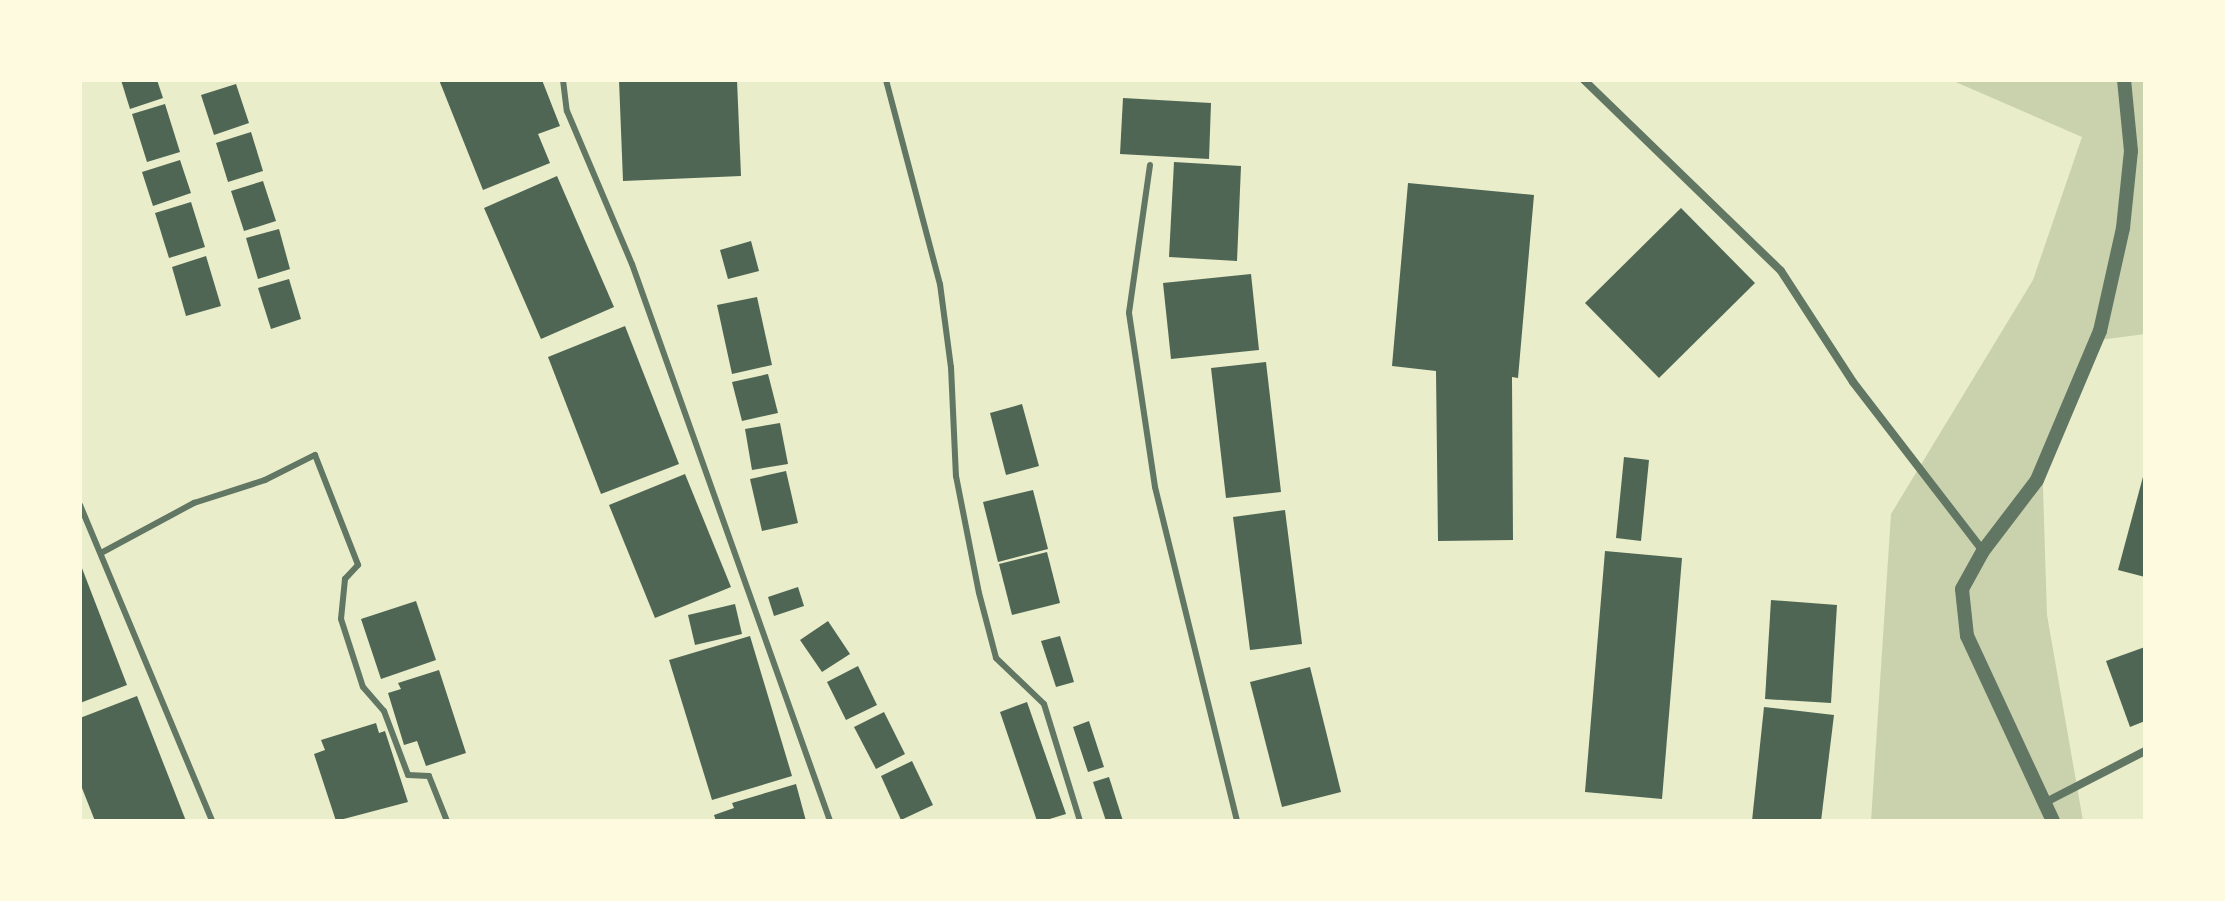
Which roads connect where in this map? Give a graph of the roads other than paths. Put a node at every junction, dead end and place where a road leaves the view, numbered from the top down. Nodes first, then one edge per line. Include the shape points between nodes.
1 (563, 80) edge
2 (886, 80) edge
3 (1584, 80) edge
4 (2124, 80) edge
5 (1150, 165) dead end
6 (80, 505) edge
7 (1983, 551) junction
8 (101, 553) junction
9 (2145, 751) edge
10 (2044, 803) junction
11 (212, 821) edge
12 (447, 821) edge
13 (830, 821) edge
14 (1080, 821) edge
15 (1237, 821) edge
16 (2053, 821) edge

1 - 13 lane via 567,111 632,264
2 - 14 lane via 940,284 951,367 956,476 996,658 1044,704
3 - 7 street via 1781,271 1853,382
4 - 7 street via 2131,151 2123,228 2100,331 2037,480
5 - 15 lane via 1129,313 1155,487
6 - 8 lane
7 - 10 street via 1962,589 1967,636
8 - 11 lane
8 - 12 lane via 194,503 265,480 315,455 358,565 345,579 341,619 363,687 384,711 408,775 429,776
9 - 10 street
10 - 16 street

